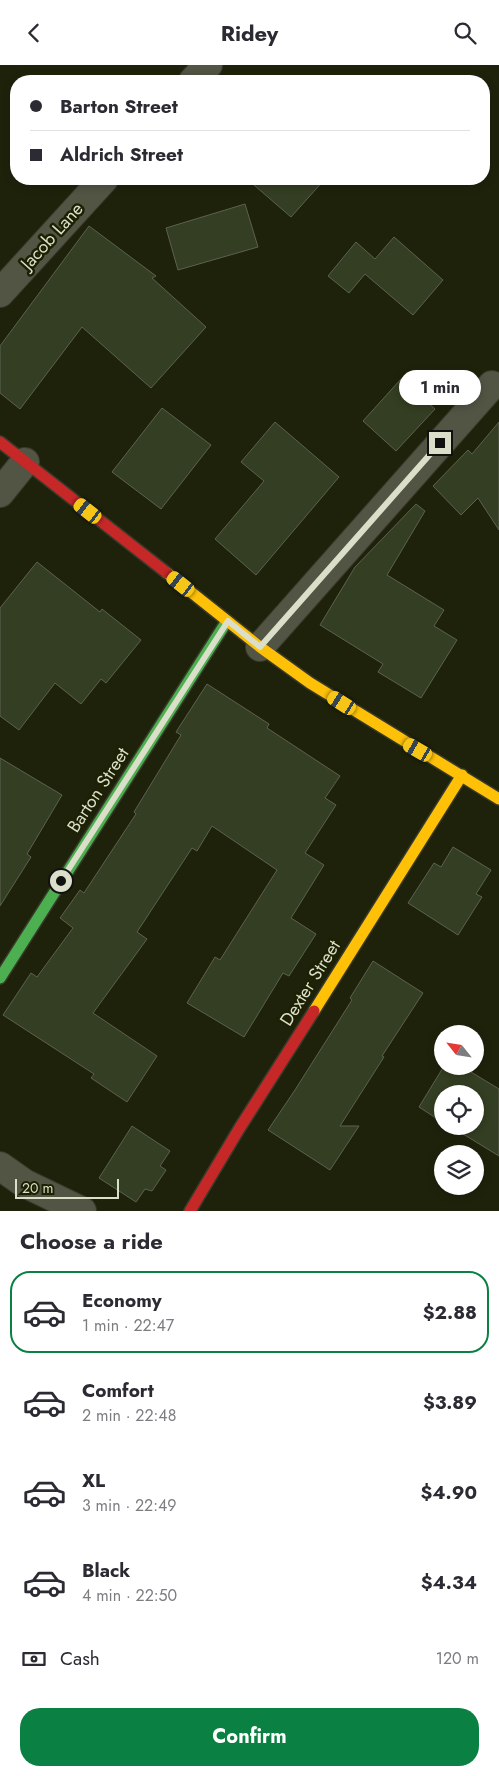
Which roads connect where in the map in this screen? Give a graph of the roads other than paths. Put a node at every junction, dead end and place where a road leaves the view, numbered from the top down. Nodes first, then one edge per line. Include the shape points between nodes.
1 (208, 65) edge
2 (199, 75) edge
3 (99, 185) edge
4 (0, 293) edge
5 (492, 385) dead end
6 (0, 442) edge
7 (25, 462) junction
8 (0, 493) edge
9 (228, 621) junction
10 (260, 647) junction
11 (462, 775) junction
12 (499, 799) edge
13 (0, 978) edge
14 (0, 1166) edge
15 (82, 1211) edge
16 (190, 1211) edge

1 - 2 street
3 - 4 street, Jacob Lane
5 - 10 street
6 - 7 street
7 - 8 street
7 - 9 street
9 - 10 street
9 - 13 street, Barton Street
10 - 11 street via 310,683
11 - 12 street
11 - 16 street, Dexter Street
14 - 15 street via 24,1183

